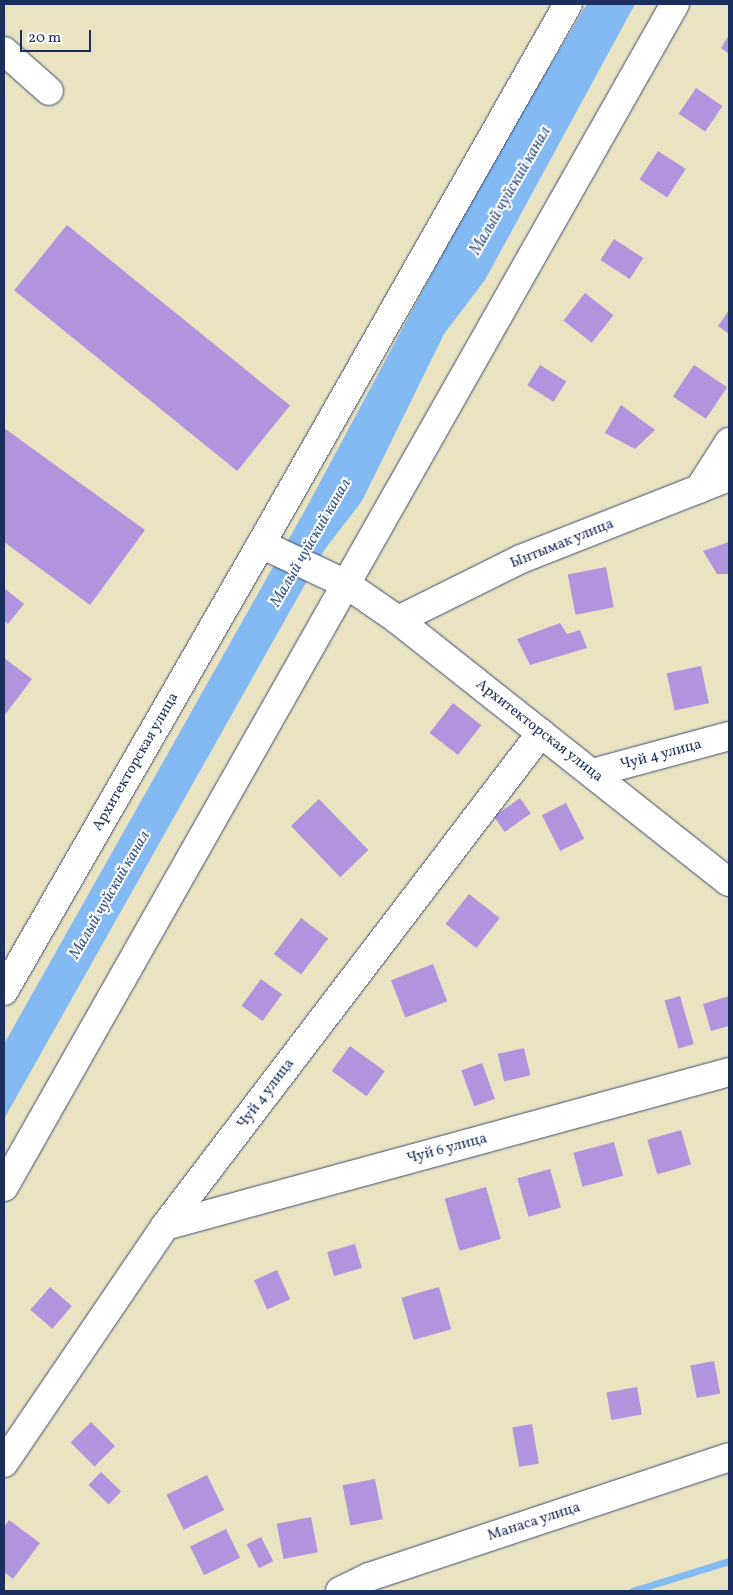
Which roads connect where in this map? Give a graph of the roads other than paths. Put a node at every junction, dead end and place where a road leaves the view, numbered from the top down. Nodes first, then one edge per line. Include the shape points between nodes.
1 (568, 4) edge
2 (675, 4) edge
3 (4, 51) edge
4 (49, 91) dead end
5 (729, 442) edge
6 (729, 477) edge
7 (699, 489) junction
8 (267, 546) junction
9 (346, 584) junction
10 (398, 620) junction
11 (541, 733) junction
12 (729, 736) edge
13 (592, 773) junction
14 (729, 882) edge
15 (4, 991) edge
16 (729, 1072) edge
17 (4, 1187) edge
18 (165, 1226) junction
19 (729, 1456) edge
20 (4, 1463) edge
21 (340, 1591) edge

1 - 8 street, Архитекторская улица
2 - 9 street
3 - 4 street
5 - 7 street
6 - 7 street, Ынтымак улица
7 - 10 street, Ынтымак улица via 521,559
8 - 9 street, Архитекторская улица
8 - 15 street, Архитекторская улица
9 - 10 street, Архитекторская улица
9 - 17 street
10 - 11 street, Архитекторская улица
11 - 13 street, Архитекторская улица
11 - 18 street, Чуй 4 улица
12 - 13 street, Чуй 4 улица
13 - 14 street, Архитекторская улица
16 - 18 street, Чуй 6 улица
18 - 20 street, Чуй 4 улица
19 - 21 street, Манаса улица via 369,1577

